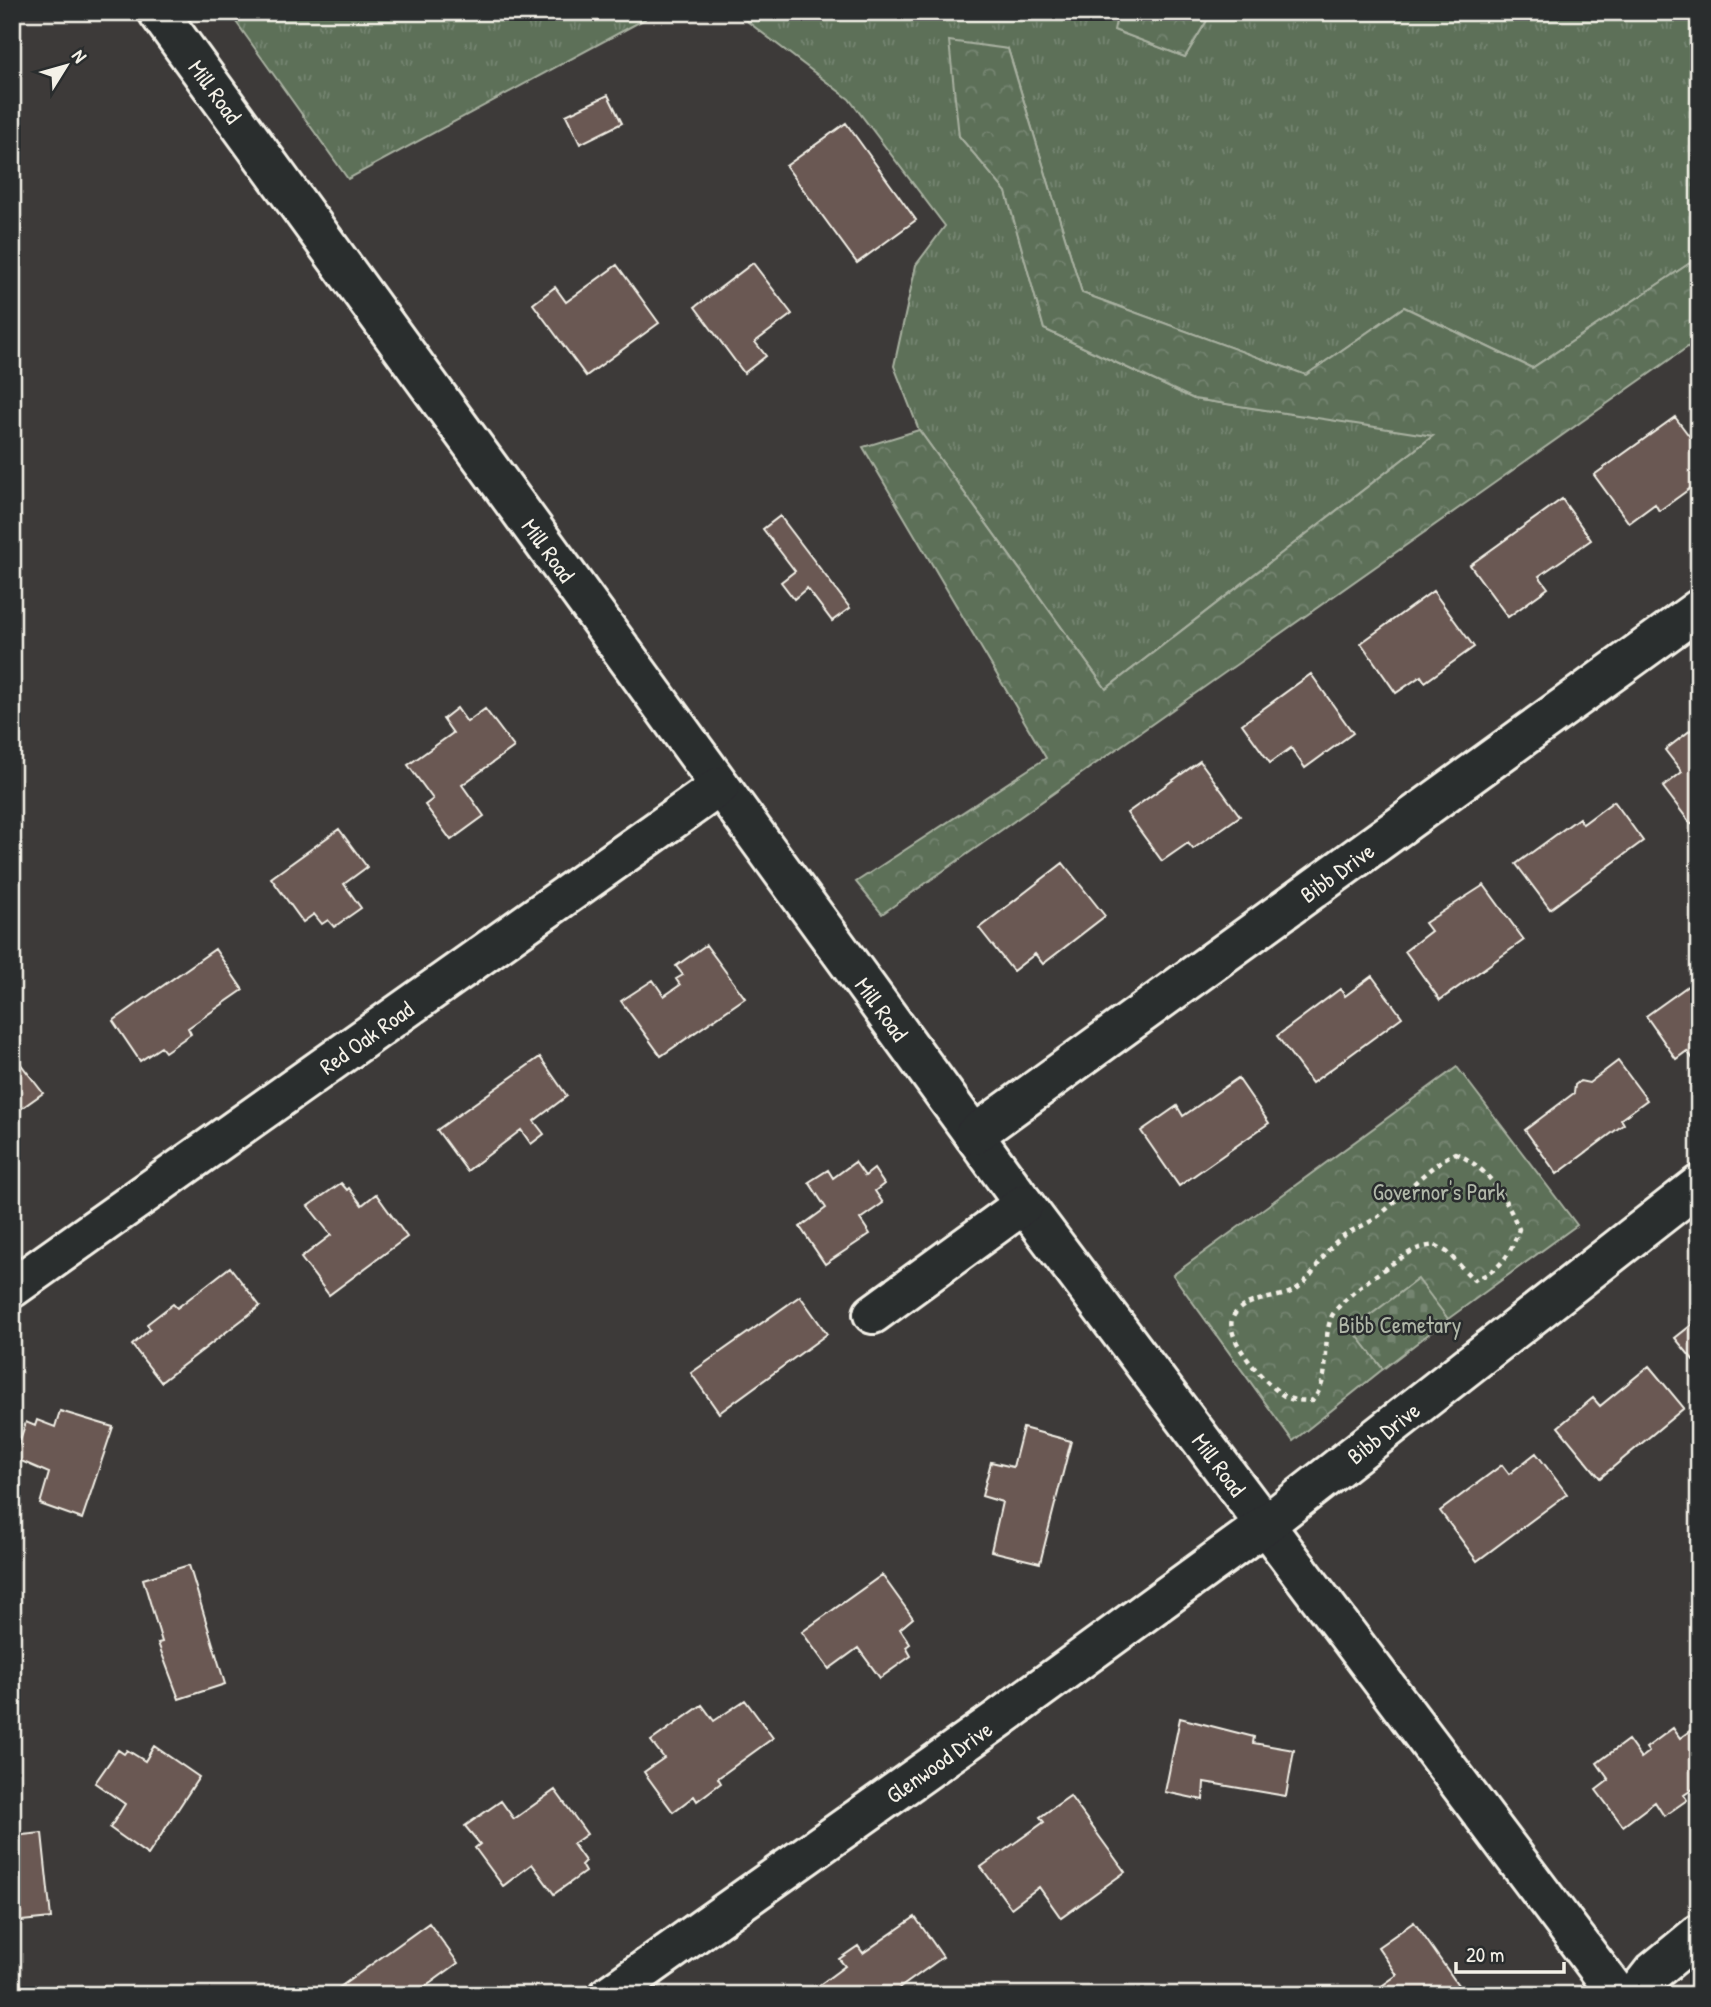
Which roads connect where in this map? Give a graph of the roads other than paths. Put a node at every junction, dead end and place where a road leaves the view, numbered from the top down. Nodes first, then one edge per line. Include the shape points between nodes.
1 (158, 12) edge
2 (1699, 609) edge
3 (720, 786) junction
4 (974, 1135) junction
5 (1699, 1185) edge
6 (1024, 1204) junction
7 (12, 1288) edge
8 (873, 1314) dead end
9 (1266, 1524) junction
10 (1699, 1934) edge
11 (609, 1995) edge
12 (1618, 1995) edge
13 (1635, 1995) edge

1 - 3 street, Mill Road
2 - 4 street, Bibb Drive
3 - 4 street, Mill Road
3 - 7 street, Red Oak Road
4 - 6 street, Mill Road
5 - 9 street, Bibb Drive
6 - 8 street
6 - 9 street, Mill Road
9 - 11 street, Glenwood Drive
9 - 12 street, Mill Road
10 - 13 street via 1653,1972

